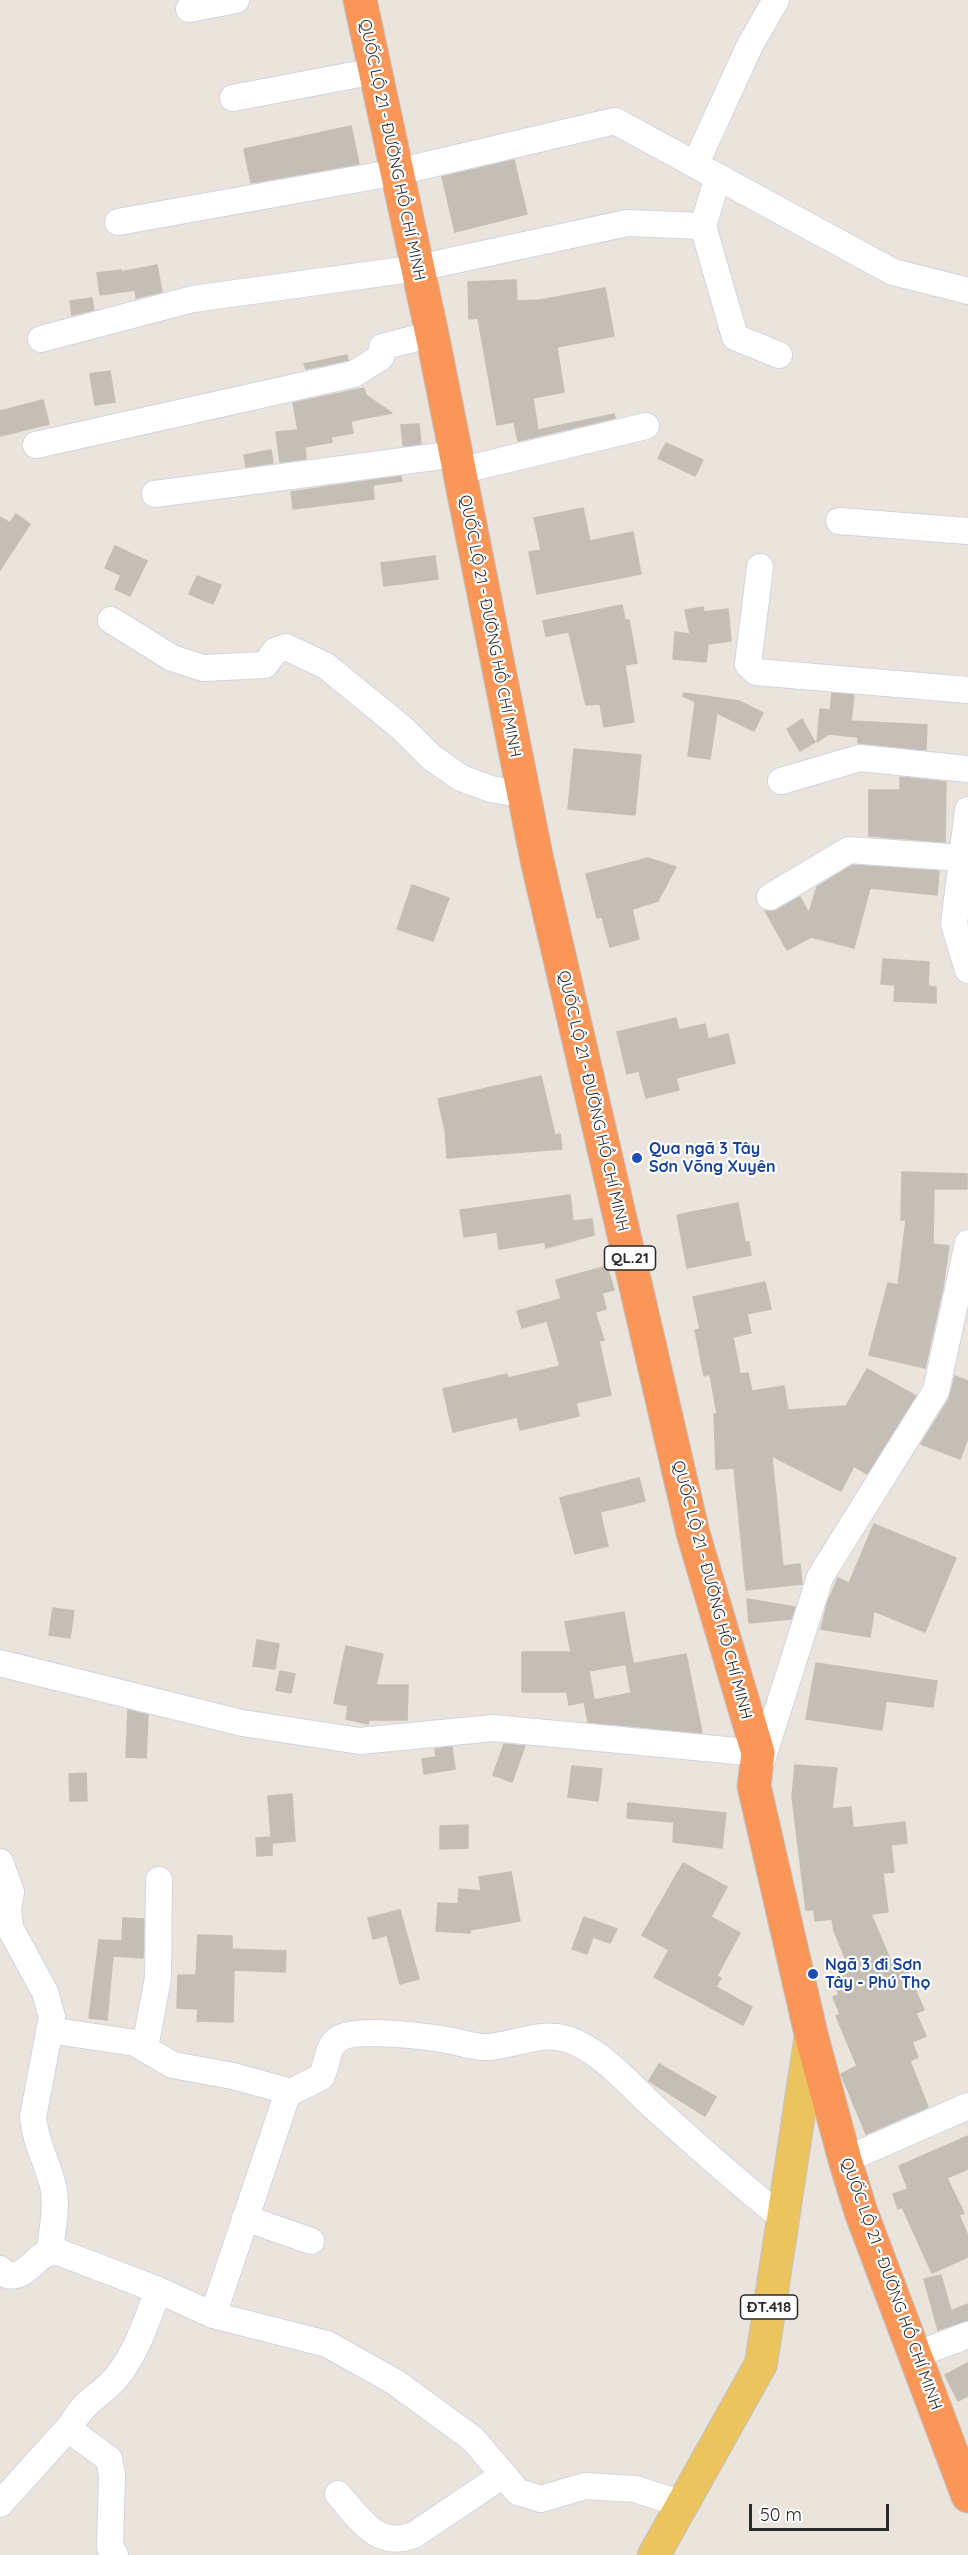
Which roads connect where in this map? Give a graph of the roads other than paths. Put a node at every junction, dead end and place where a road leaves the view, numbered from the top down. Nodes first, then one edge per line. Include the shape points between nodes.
1 (236, 0) edge
2 (360, 0) edge
3 (776, 0) edge
4 (189, 9) dead end
5 (375, 71) junction
6 (233, 98) dead end
7 (695, 165) junction
8 (397, 172) junction
9 (718, 177) junction
10 (118, 222) dead end
11 (703, 226) junction
12 (418, 268) junction
13 (968, 291) edge
14 (432, 334) junction
15 (41, 339) dead end
16 (779, 355) dead end
17 (646, 426) dead end
18 (36, 445) dead end
19 (457, 463) junction
20 (155, 494) dead end
21 (839, 521) dead end
22 (968, 531) edge
23 (760, 567) dead end
24 (111, 620) dead end
25 (968, 690) edge
26 (968, 769) edge
27 (781, 781) dead end
28 (525, 795) junction
29 (968, 810) edge
30 (962, 858) junction
31 (770, 897) dead end
32 (968, 970) edge
33 (968, 1243) edge
34 (0, 1663) edge
35 (758, 1754) junction
36 (753, 1786) junction
37 (0, 1862) edge
38 (159, 1880) dead end
39 (49, 2030) junction
40 (811, 2034) junction
41 (145, 2046) junction
42 (291, 2092) junction
43 (968, 2106) edge
44 (845, 2160) junction
45 (246, 2218) junction
46 (783, 2218) junction
47 (311, 2241) dead end
48 (50, 2251) junction
49 (0, 2269) edge
50 (158, 2290) junction
51 (213, 2315) junction
52 (968, 2336) edge
53 (915, 2355) junction
54 (68, 2429) junction
55 (503, 2475) junction
56 (338, 2494) dead end
57 (968, 2496) edge
58 (0, 2504) edge
59 (682, 2504) junction
60 (115, 2555) edge
61 (654, 2555) edge

1 - 4 street
2 - 5 highway, QUỐC LỘ 21 - ĐƯỜNG HỒ CHÍ MINH / QL.21
3 - 7 street via 750,45
5 - 6 street
5 - 8 highway, QUỐC LỘ 21 - ĐƯỜNG HỒ CHÍ MINH / QL.21
7 - 8 street via 615,121
7 - 9 street
8 - 10 street
8 - 12 highway, QUỐC LỘ 21 - ĐƯỜNG HỒ CHÍ MINH / QL.21
9 - 11 street
9 - 13 street via 893,272
11 - 12 street via 627,224
11 - 16 street via 735,337
12 - 14 highway, QUỐC LỘ 21 - ĐƯỜNG HỒ CHÍ MINH / QL.21
12 - 15 street via 193,299
14 - 18 street via 382,347 381,357 354,374
14 - 19 highway, QUỐC LỘ 21 - ĐƯỜNG HỒ CHÍ MINH / QL.21
17 - 19 street
19 - 20 street
19 - 28 highway, QUỐC LỘ 21 - ĐƯỜNG HỒ CHÍ MINH / QL.21
21 - 22 street
23 - 25 street via 748,664 756,672
24 - 28 street via 172,658 203,668 266,665 275,651 286,647 326,666 461,778 490,789
26 - 27 street via 860,758
28 - 35 highway, QUỐC LỘ 21 - ĐƯỜNG HỒ CHÍ MINH / QL.21 via 693,1533
29 - 30 street
30 - 31 street via 849,850
30 - 32 street via 954,924
33 - 36 street via 936,1391 820,1577
34 - 35 street via 242,1723 360,1741 493,1728
35 - 36 highway, QUỐC LỘ 21 - ĐƯỜNG HỒ CHÍ MINH / QL.21
36 - 40 highway, QUỐC LỘ 21 - ĐƯỜNG HỒ CHÍ MINH / QL.21
37 - 39 street via 11,1892 10,1928 45,1992 52,2018
38 - 41 street via 158,1978
39 - 41 street
39 - 48 street via 33,2118 34,2134 53,2188
40 - 44 highway, QUỐC LỘ 21 - ĐƯỜNG HỒ CHÍ MINH / QL.21
40 - 46 main road, ĐT.418
41 - 42 street via 173,2066 233,2076
42 - 45 street
42 - 46 street via 321,2077 329,2050 342,2036 378,2032 476,2047 535,2036 574,2041 605,2060 728,2175
43 - 44 street
44 - 53 highway, QUỐC LỘ 21 - ĐƯỜNG HỒ CHÍ MINH / QL.21
45 - 47 street
45 - 51 street
46 - 59 main road, ĐT.418 via 760,2364
48 - 49 street via 18,2275 7,2276
48 - 50 street
50 - 51 street
50 - 54 street via 140,2339 116,2378 78,2410
51 - 55 street via 327,2344 395,2382 472,2439
52 - 53 street
53 - 57 highway, QUỐC LỘ 21 - ĐƯỜNG HỒ CHÍ MINH / QL.21
54 - 58 street
54 - 60 street via 109,2459 110,2547
55 - 56 street via 399,2541 380,2537
55 - 59 street via 518,2492 541,2499 585,2486 635,2489
59 - 61 main road, ĐT.418

